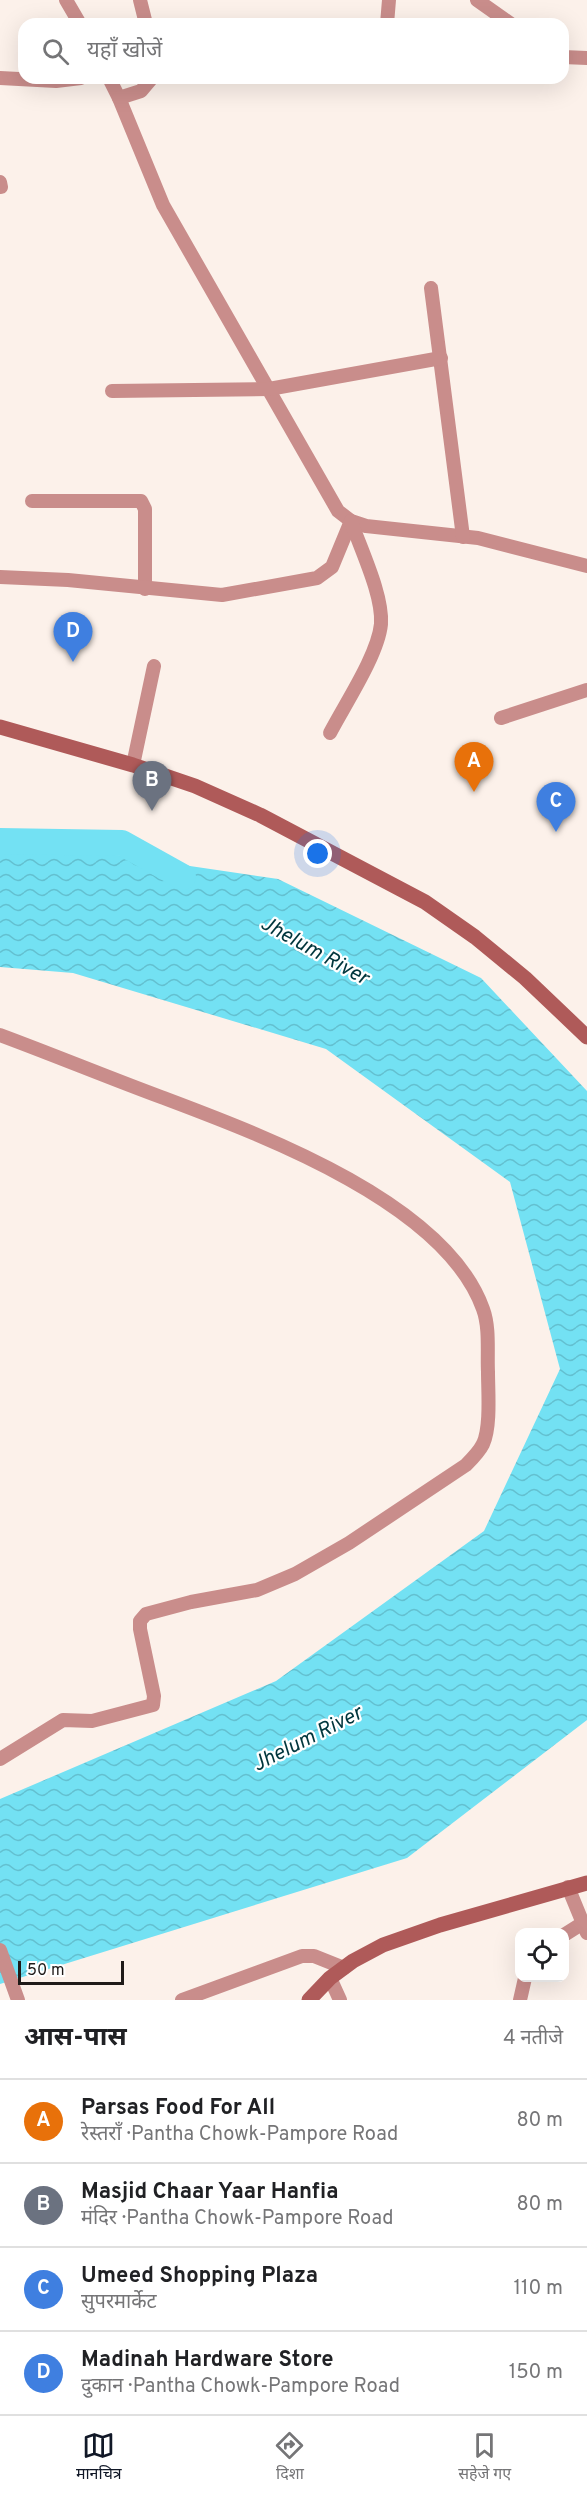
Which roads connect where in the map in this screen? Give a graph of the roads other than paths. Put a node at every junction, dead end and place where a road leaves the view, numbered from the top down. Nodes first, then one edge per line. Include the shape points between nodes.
1 (66, 0) edge
2 (144, 0) edge
3 (389, 0) edge
4 (477, 0) edge
5 (76, 18) edge
6 (146, 18) edge
7 (388, 18) edge
8 (502, 18) edge
9 (569, 57) edge
10 (587, 58) edge
11 (0, 78) edge
12 (18, 79) edge
13 (112, 84) edge
14 (147, 84) edge
15 (0, 85) edge
16 (119, 98) junction
17 (0, 182) edge
18 (1, 187) edge
19 (431, 288) dead end
20 (441, 358) junction
21 (269, 389) junction
22 (112, 391) dead end
23 (32, 501) dead end
24 (351, 521) junction
25 (464, 537) junction
26 (587, 566) edge
27 (0, 577) edge
28 (145, 589) junction
29 (154, 666) dead end
30 (587, 690) edge
31 (501, 717) dead end
32 (0, 727) edge
33 (330, 733) dead end
34 (133, 765) junction
35 (0, 1035) edge
36 (587, 1037) edge
37 (0, 1759) edge
38 (587, 1883) edge
39 (568, 1887) junction
40 (585, 1928) edge
41 (569, 1933) edge
42 (0, 1950) edge
43 (344, 1968) junction
44 (330, 1978) junction
45 (524, 1982) edge
46 (18, 2000) edge
47 (182, 2000) edge
48 (309, 2000) edge
49 (340, 2000) edge
50 (520, 2000) edge

1 - 5 street
2 - 6 street
3 - 7 street
4 - 8 street
9 - 10 street
11 - 12 street
11 - 15 street
13 - 16 street
14 - 16 street via 141,91
16 - 21 street via 163,205
17 - 18 street
19 - 20 street
20 - 21 street
20 - 25 street
21 - 22 street
21 - 24 street via 338,511
23 - 28 street via 141,501 145,509
24 - 25 street
24 - 28 street via 332,567 317,578 222,595
24 - 33 street via 380,606 381,623 378,642
25 - 26 street
27 - 28 street
29 - 34 street
30 - 31 street
32 - 34 main road
34 - 36 main road via 195,786 260,815 425,903 525,978
35 - 37 street via 241,1126 359,1185 426,1232 462,1271 483,1308 488,1393 486,1436 466,1465 349,1543 273,1585 146,1614 140,1629 153,1706 100,1720 63,1720
38 - 39 main road
39 - 40 street
39 - 43 main road via 383,1945
40 - 41 street
42 - 46 street
43 - 44 main road
43 - 47 street via 314,1956 302,1956
44 - 48 main road
44 - 49 street
45 - 50 street

